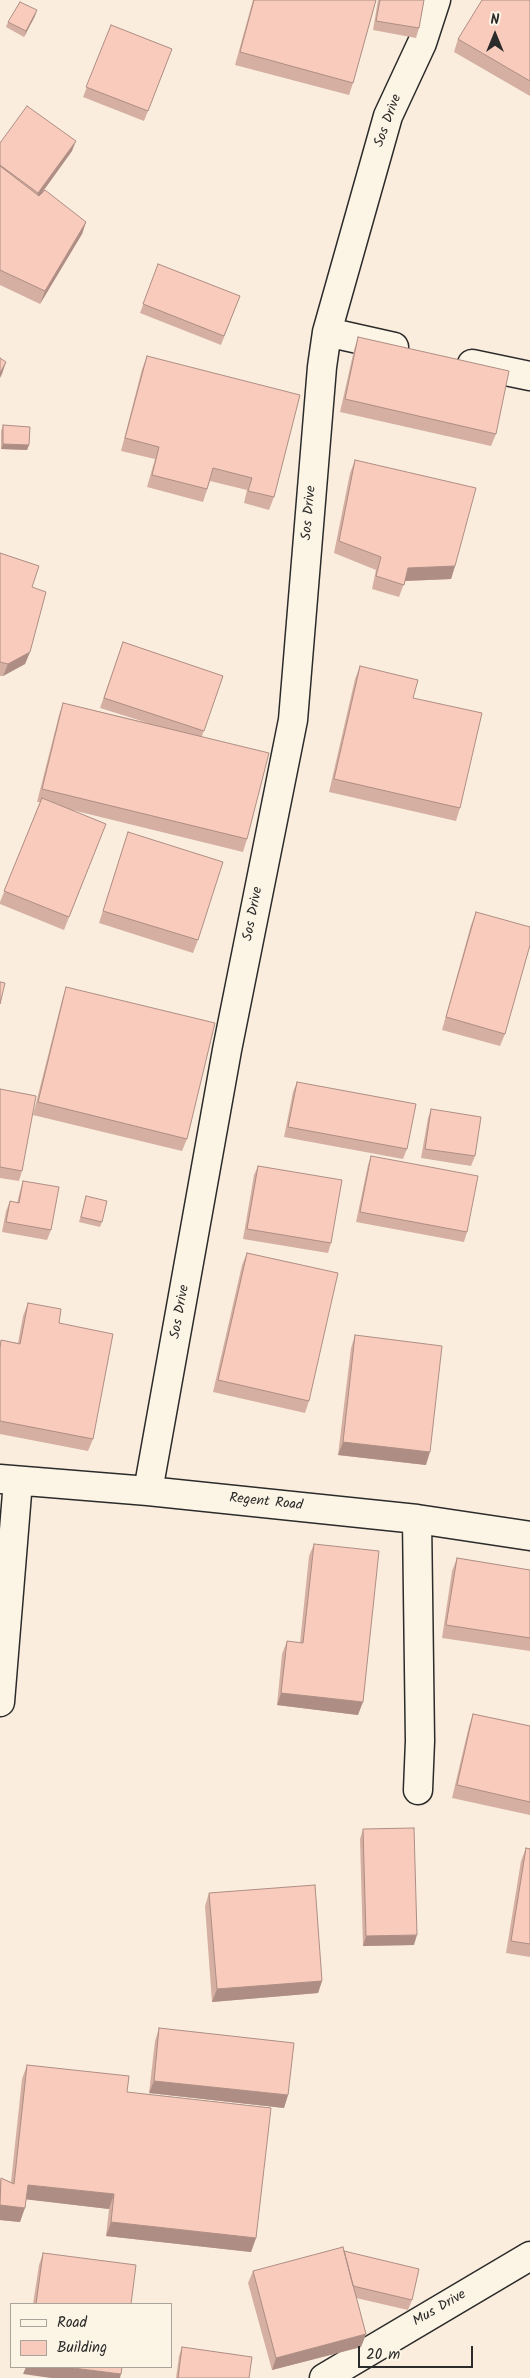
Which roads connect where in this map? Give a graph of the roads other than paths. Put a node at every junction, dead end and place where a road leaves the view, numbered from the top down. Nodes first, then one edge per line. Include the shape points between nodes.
1 (436, 0) edge
2 (327, 332) junction
3 (414, 351) edge
4 (452, 359) edge
5 (530, 376) edge
6 (9, 1480) edge
7 (148, 1491) junction
8 (417, 1519) junction
9 (530, 1536) edge
10 (0, 1702) edge
11 (418, 1790) dead end
12 (530, 2256) edge
13 (340, 2374) edge

1 - 2 street, Sos Drive via 422,43 388,116
2 - 3 street
2 - 7 street, Sos Drive via 292,720
4 - 5 street
6 - 7 street, Regent Road
6 - 10 street
7 - 8 street, Regent Road
8 - 9 street, Regent Road
8 - 11 street
12 - 13 street, Mus Drive

